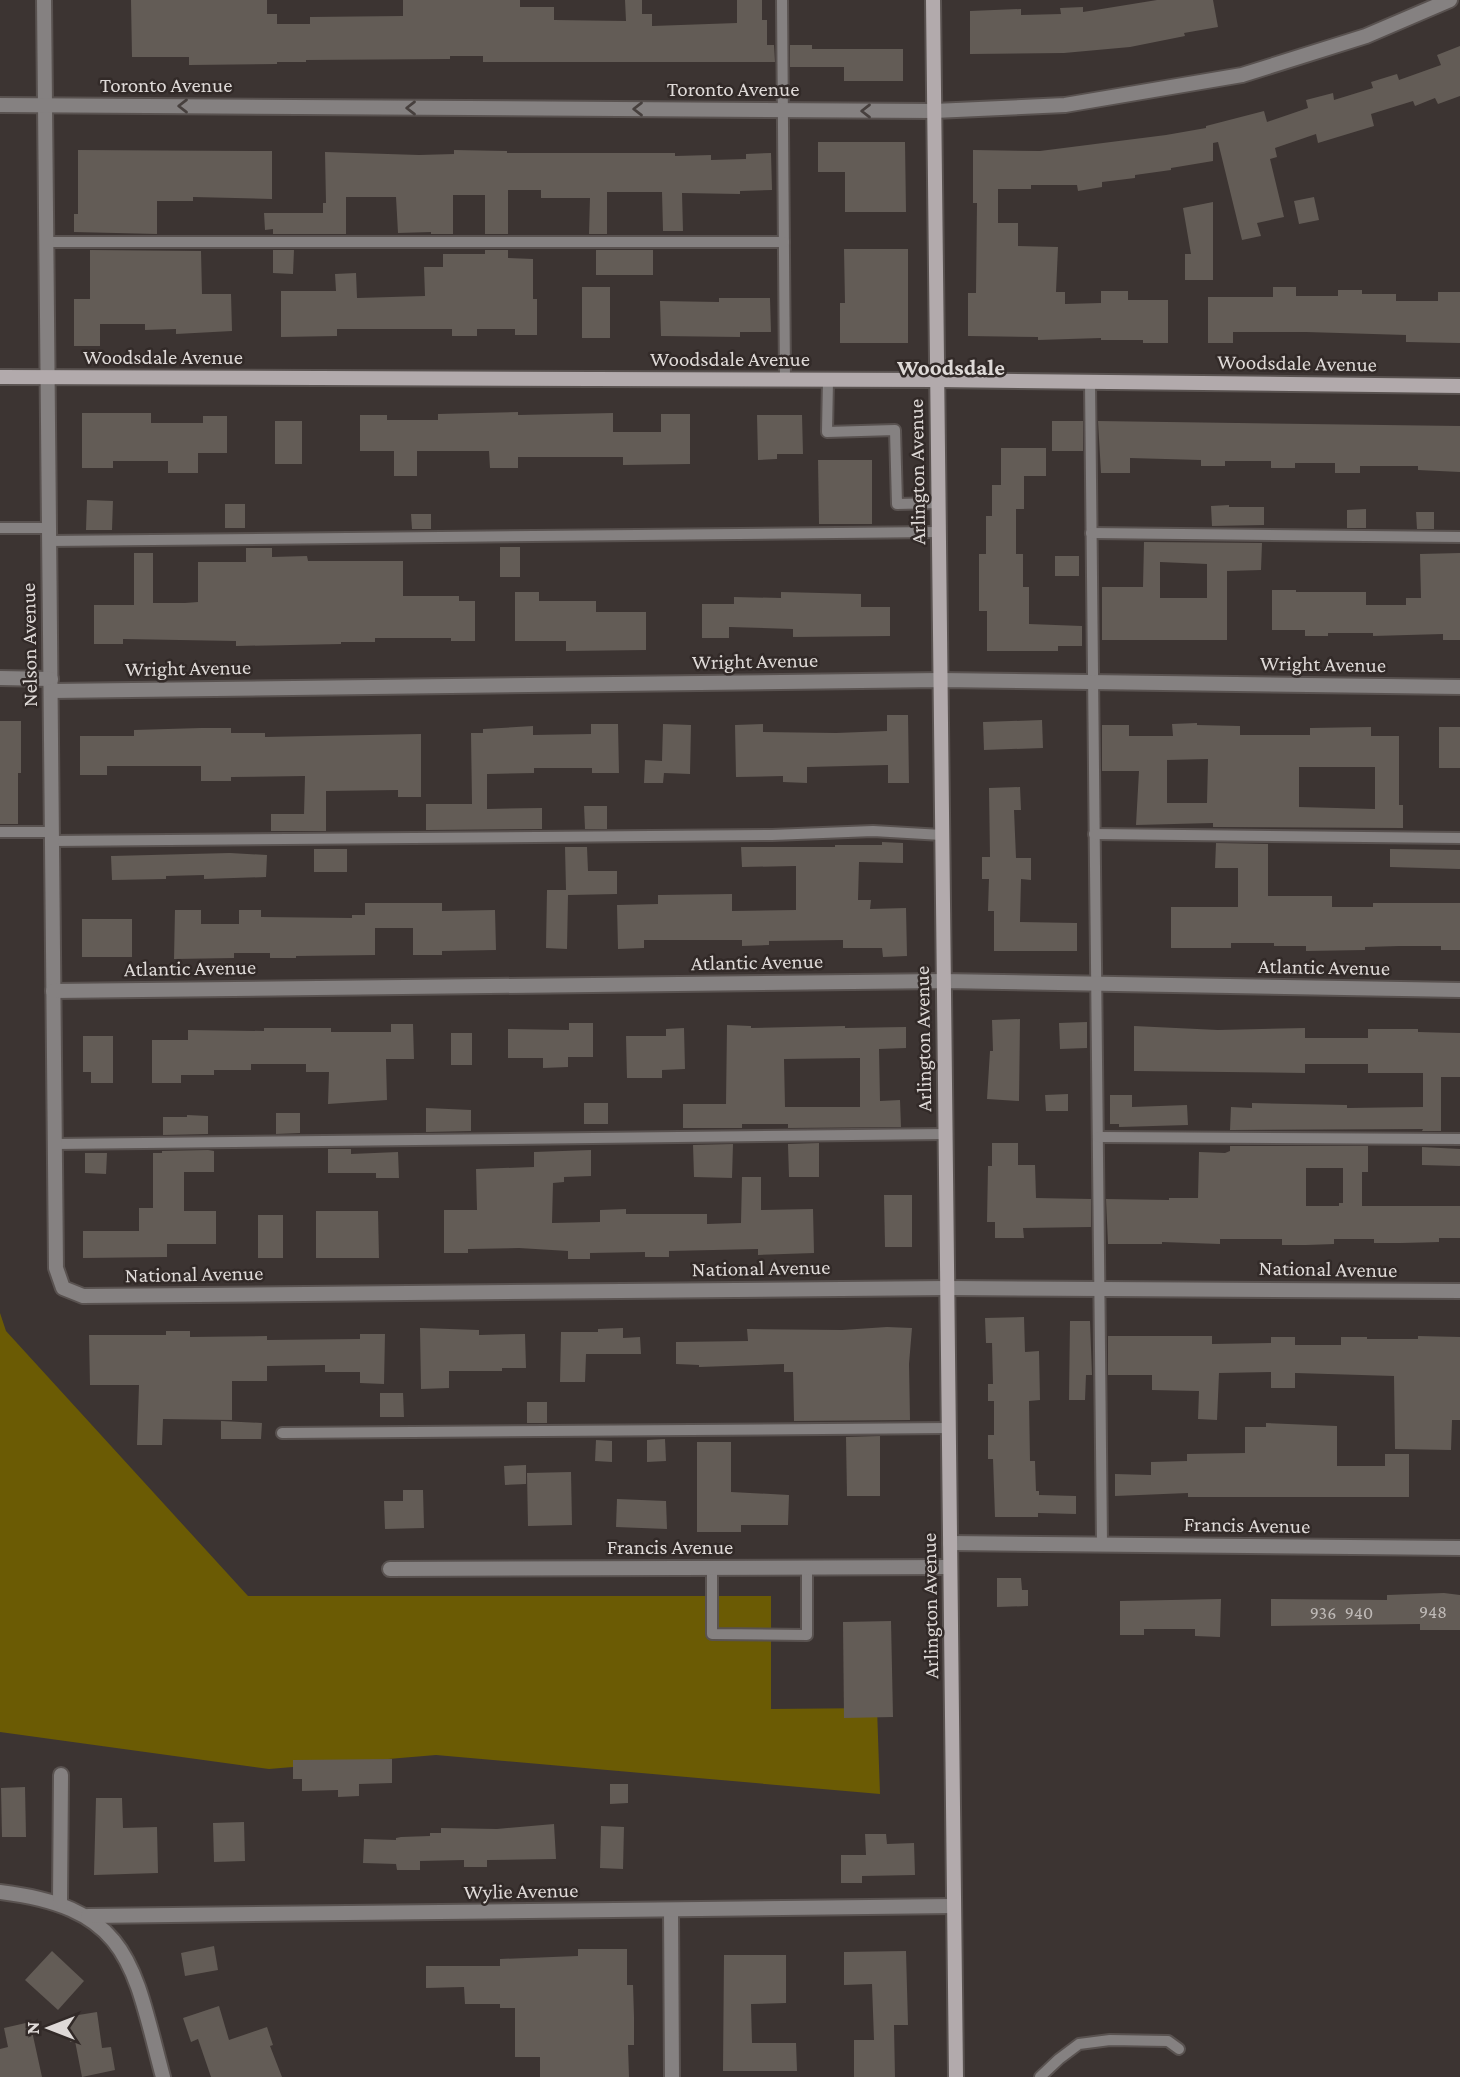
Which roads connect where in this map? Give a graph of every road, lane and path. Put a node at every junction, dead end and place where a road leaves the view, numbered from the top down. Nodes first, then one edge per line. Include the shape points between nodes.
1 (44, 0) edge
2 (782, 0) edge
3 (933, 0) edge
4 (1450, 0) edge
5 (0, 105) edge
6 (45, 105) junction
7 (783, 110) junction
8 (934, 111) junction
9 (784, 242) junction
10 (46, 243) junction
11 (0, 377) edge
12 (47, 377) junction
13 (785, 380) junction
14 (828, 380) junction
15 (937, 380) junction
16 (1090, 382) junction
17 (1460, 386) edge
18 (938, 503) junction
19 (0, 528) edge
20 (938, 532) junction
21 (1091, 533) junction
22 (49, 534) junction
23 (1460, 537) edge
24 (0, 678) edge
25 (940, 680) junction
26 (1093, 682) junction
27 (51, 685) junction
28 (1460, 687) edge
29 (0, 832) edge
30 (1094, 834) junction
31 (942, 835) junction
32 (52, 837) junction
33 (1460, 838) edge
34 (943, 981) junction
35 (1096, 984) junction
36 (1460, 990) edge
37 (53, 991) junction
38 (945, 1134) junction
39 (1098, 1137) junction
40 (1460, 1139) edge
41 (55, 1144) junction
42 (63, 1288) joint
43 (947, 1288) junction
44 (1099, 1288) junction
45 (1460, 1291) edge
46 (949, 1428) junction
47 (282, 1433) dead end
48 (950, 1543) junction
49 (1102, 1545) junction
50 (1460, 1548) edge
51 (807, 1567) junction
52 (950, 1567) junction
53 (712, 1568) junction
54 (390, 1569) dead end
55 (61, 1775) dead end
56 (0, 1892) edge
57 (60, 1903) junction
58 (954, 1906) junction
59 (671, 1910) junction
60 (88, 1916) junction
61 (1179, 2049) dead end
62 (163, 2077) edge
63 (672, 2077) edge
64 (956, 2077) edge
65 (1041, 2077) edge

1 - 6 street, Nelson Avenue
2 - 7 lane
3 - 8 street, Arlington Avenue
4 - 8 street, Toronto Avenue via 1366,36 1242,75 1065,105
5 - 6 street, Toronto Avenue
7 -> 6 street, Toronto Avenue
6 - 10 street, Nelson Avenue
8 -> 7 street, Toronto Avenue
7 - 9 lane
8 - 15 street, Arlington Avenue
9 - 10 lane
9 - 13 lane
10 - 12 street, Nelson Avenue
11 - 12 street, Woodsdale Avenue
12 - 13 street, Woodsdale Avenue
12 - 22 street, Nelson Avenue
13 - 14 street, Woodsdale Avenue
14 - 15 street, Woodsdale Avenue
14 - 18 lane via 827,432 895,430 897,504
15 - 16 street, Woodsdale Avenue
15 - 18 street, Arlington Avenue
16 - 17 street, Woodsdale Avenue
16 - 21 lane
18 - 20 street, Arlington Avenue
19 - 22 lane
20 - 22 lane
20 - 25 street, Arlington Avenue
21 - 23 lane
21 - 26 lane
22 - 27 street, Nelson Avenue
24 - 27 street, Wright Avenue
25 - 26 street, Wright Avenue
25 - 27 street, Wright Avenue
25 - 31 street, Arlington Avenue
26 - 28 street, Wright Avenue
26 - 30 lane
27 - 32 street, Nelson Avenue
29 - 32 lane
30 - 33 lane
30 - 35 lane
31 - 32 lane via 873,831
31 - 34 street, Arlington Avenue
32 - 37 street, Nelson Avenue
34 - 35 street, Atlantic Avenue
34 - 37 street, Atlantic Avenue
34 - 38 street, Arlington Avenue
35 - 36 street, Atlantic Avenue
35 - 39 lane
37 - 41 street, Nelson Avenue
38 - 41 lane
38 - 43 street, Arlington Avenue
39 - 40 lane
39 - 44 lane
41 - 42 street, Nelson Avenue via 56,1268
42 - 43 street, National Avenue via 83,1296
43 - 44 street, National Avenue
43 - 46 street, Arlington Avenue
44 - 45 street, National Avenue
44 - 49 lane
46 - 47 lane
46 - 48 street, Arlington Avenue
48 - 49 street, Francis Avenue
48 - 52 street, Arlington Avenue
49 - 50 street, Francis Avenue
51 - 52 street, Francis Avenue
51 - 53 street, Francis Avenue
51 - 53 lane via 807,1635 712,1634
52 - 58 street, Arlington Avenue
53 - 54 street, Francis Avenue
55 - 57 street
56 - 57 street
57 - 60 street
58 - 59 street, Wylie Avenue
58 - 64 street, Arlington Avenue
59 - 60 street, Wylie Avenue
59 - 63 street
60 - 62 street via 116,1941 125,1956 140,1990
61 - 65 lane via 1168,2041 1079,2044

